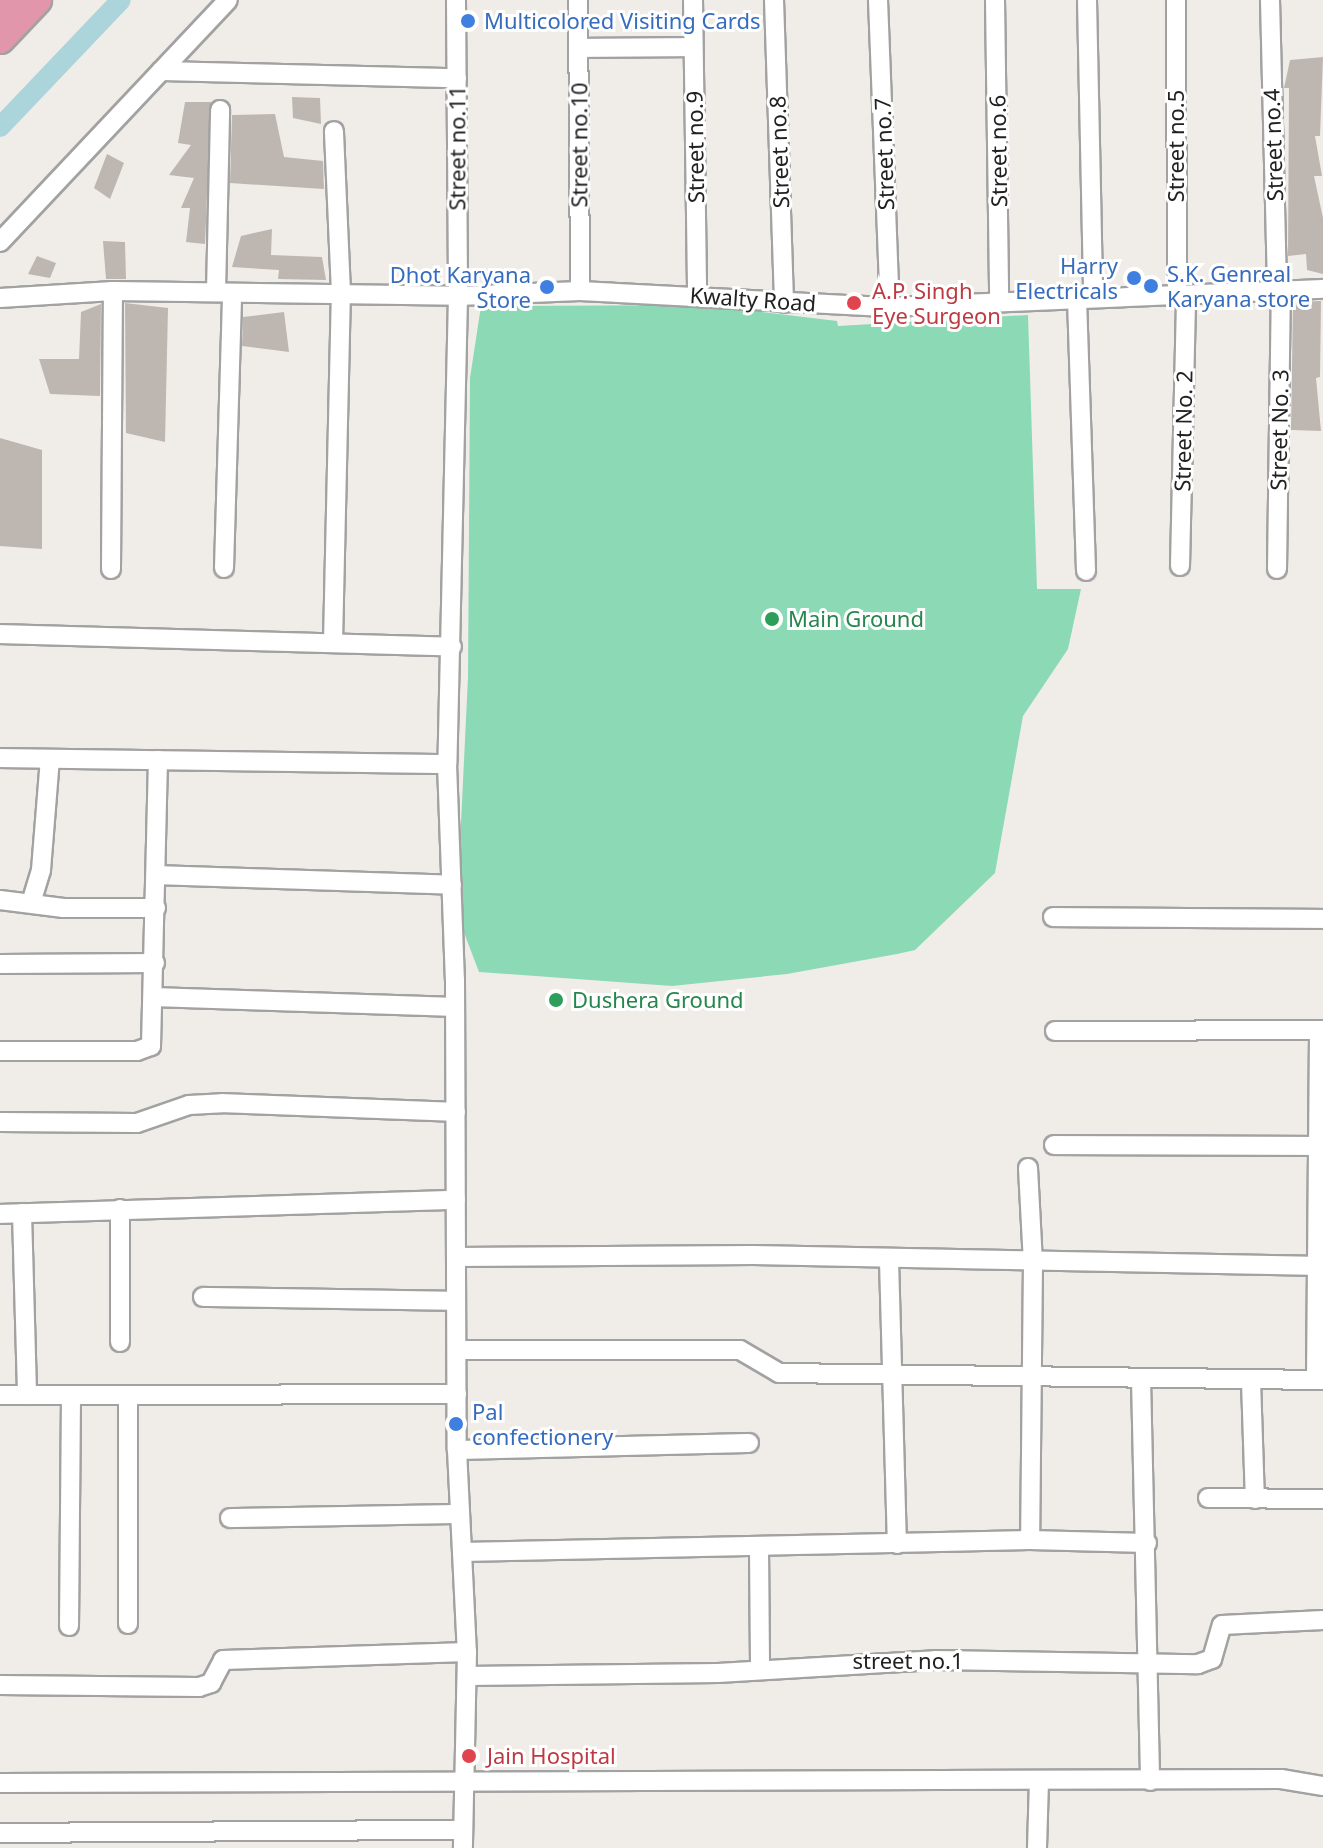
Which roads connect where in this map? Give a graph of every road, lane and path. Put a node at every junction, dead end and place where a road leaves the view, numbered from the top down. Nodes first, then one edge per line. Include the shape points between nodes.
1 (5, 0) edge
2 (37, 0) edge
3 (228, 0) edge
4 (456, 0) edge
5 (578, 0) edge
6 (693, 0) edge
7 (774, 0) edge
8 (878, 0) edge
9 (995, 0) edge
10 (1087, 0) edge
11 (1176, 0) edge
12 (1270, 0) edge
13 (0, 5) edge
14 (0, 39) edge
15 (693, 47) junction
16 (579, 48) junction
17 (161, 71) junction
18 (457, 78) junction
19 (220, 110) dead end
20 (334, 131) dead end
21 (0, 242) edge
22 (1323, 289) edge
23 (1279, 290) junction
24 (113, 291) junction
25 (580, 291) junction
26 (224, 292) junction
27 (341, 293) junction
28 (697, 294) junction
29 (1181, 294) junction
30 (458, 296) junction
31 (0, 298) edge
32 (1085, 299) junction
33 (999, 302) junction
34 (784, 303) junction
35 (890, 307) junction
36 (1180, 566) dead end
37 (224, 568) dead end
38 (111, 569) dead end
39 (1277, 569) dead end
40 (1086, 571) dead end
41 (0, 634) edge
42 (333, 642) junction
43 (452, 647) junction
44 (0, 758) edge
45 (50, 759) junction
46 (158, 760) junction
47 (447, 764) junction
48 (156, 875) junction
49 (452, 885) junction
50 (0, 900) edge
51 (31, 903) junction
52 (156, 908) junction
53 (1053, 917) dead end
54 (1323, 919) edge
55 (155, 963) junction
56 (0, 964) edge
57 (154, 997) junction
58 (455, 1007) junction
59 (1055, 1031) dead end
60 (1321, 1031) edge
61 (0, 1051) edge
62 (456, 1112) junction
63 (0, 1122) edge
64 (1321, 1124) edge
65 (1054, 1145) dead end
66 (1319, 1146) junction
67 (1028, 1168) dead end
68 (456, 1200) junction
69 (120, 1209) junction
70 (22, 1213) junction
71 (0, 1214) edge
72 (456, 1257) junction
73 (889, 1260) junction
74 (1033, 1263) junction
75 (1321, 1266) edge
76 (203, 1297) dead end
77 (456, 1301) junction
78 (120, 1342) dead end
79 (457, 1350) junction
80 (890, 1377) junction
81 (1032, 1378) junction
82 (1141, 1379) junction
83 (1320, 1380) edge
84 (1251, 1381) junction
85 (457, 1394) junction
86 (0, 1395) edge
87 (27, 1395) junction
88 (71, 1395) junction
89 (128, 1395) junction
90 (749, 1443) dead end
91 (457, 1450) junction
92 (1208, 1498) dead end
93 (1255, 1499) junction
94 (1323, 1499) edge
95 (460, 1514) junction
96 (230, 1518) dead end
97 (1030, 1540) junction
98 (1147, 1543) junction
99 (897, 1544) junction
100 (759, 1548) junction
101 (462, 1552) junction
102 (1323, 1620) edge
103 (128, 1624) dead end
104 (69, 1626) dead end
105 (467, 1652) junction
106 (1147, 1664) junction
107 (760, 1667) junction
108 (467, 1676) junction
109 (0, 1685) edge
110 (463, 1778) junction
111 (1039, 1781) junction
112 (1150, 1781) junction
113 (0, 1783) edge
114 (1323, 1786) edge
115 (0, 1833) edge
116 (463, 1839) edge
117 (1037, 1848) edge

1 - 13 highway
2 - 14 highway
3 - 17 street
4 - 18 street, Street no.11
5 - 16 street, Street no.10
6 - 15 street, Street no.9
7 - 34 street, Street no.8
8 - 35 street, Street no.7
9 - 33 street, Street no.6
10 - 32 street
11 - 29 street, Street no.5
12 - 23 street, Street no.4
15 - 16 street
15 - 28 street, Street no.9
16 - 25 street, Street no.10
17 - 18 street
17 - 21 street
18 - 30 street, Street no.11
19 - 26 street
20 - 27 street
22 - 23 street, Kwalty Road
23 - 29 street, Kwalty Road
23 - 39 street, Street No. 3
24 - 26 street, Kwalty Road
24 - 31 street, Kwalty Road
24 - 38 street
25 - 28 street, Kwalty Road
25 - 30 street, Kwalty Road
26 - 27 street, Kwalty Road
26 - 37 street
27 - 30 street, Kwalty Road
27 - 42 street
28 - 34 street, Kwalty Road
29 - 32 street, Kwalty Road
29 - 36 street, Street No. 2
30 - 43 street, Street no.11
32 - 33 street, Kwalty Road
32 - 40 street
33 - 35 street, Kwalty Road
34 - 35 street, Kwalty Road
41 - 42 street
42 - 43 street
43 - 47 street, Street no.11
44 - 45 street
45 - 46 street
45 - 51 street via 41,870
46 - 47 street
46 - 48 street
47 - 49 street, Street no.11
48 - 49 street
48 - 52 street
49 - 58 street, Street no.11
50 - 51 street
51 - 52 street
52 - 55 street
53 - 54 street
55 - 56 street
55 - 57 street
57 - 58 street
57 - 61 street via 148,1049
58 - 62 street, Street no.11
59 - 60 street
60 - 64 street
62 - 63 street via 222,1103 189,1105 137,1123
62 - 68 street, Street no.11
64 - 66 street
65 - 66 street
66 - 75 street
67 - 74 street
68 - 69 street
68 - 72 street, Street no.11
69 - 70 street
69 - 78 street
70 - 71 street
70 - 87 street
72 - 73 street
72 - 77 street, Street no.11
73 - 74 street
73 - 80 street
74 - 75 street
74 - 81 street
75 - 83 street
76 - 77 street
77 - 79 street, Street no.11
79 - 80 street via 740,1350 773,1372
79 - 85 street, Street no.11
80 - 81 street
80 - 99 street
81 - 82 street
81 - 97 street
82 - 84 street
82 - 98 street
83 - 84 street
84 - 93 street
85 - 89 street
85 - 91 street, Street no.11
86 - 87 street
87 - 88 street
88 - 89 street
88 - 104 street
89 - 103 street
90 - 91 street
91 - 95 street, Street no.11
92 - 93 street
93 - 94 street
95 - 96 street
95 - 101 street, Street no.11
97 - 98 street
97 - 99 street
98 - 106 street
99 - 100 street
100 - 101 street
100 - 107 street
101 - 105 street, Street no.11
102 - 106 street, street no.1 via 1222,1625 1207,1662
105 - 108 street, Street no.11
105 - 109 street via 223,1660 211,1683 199,1687
106 - 107 street, street no.1 via 935,1660
106 - 112 street
107 - 108 street, street no.1 via 718,1673
108 - 110 street, Street no.11
110 - 111 street
110 - 113 street
110 - 116 street, Street no.11
111 - 112 street
111 - 117 street
112 - 114 street via 1281,1779
115 - 116 street

